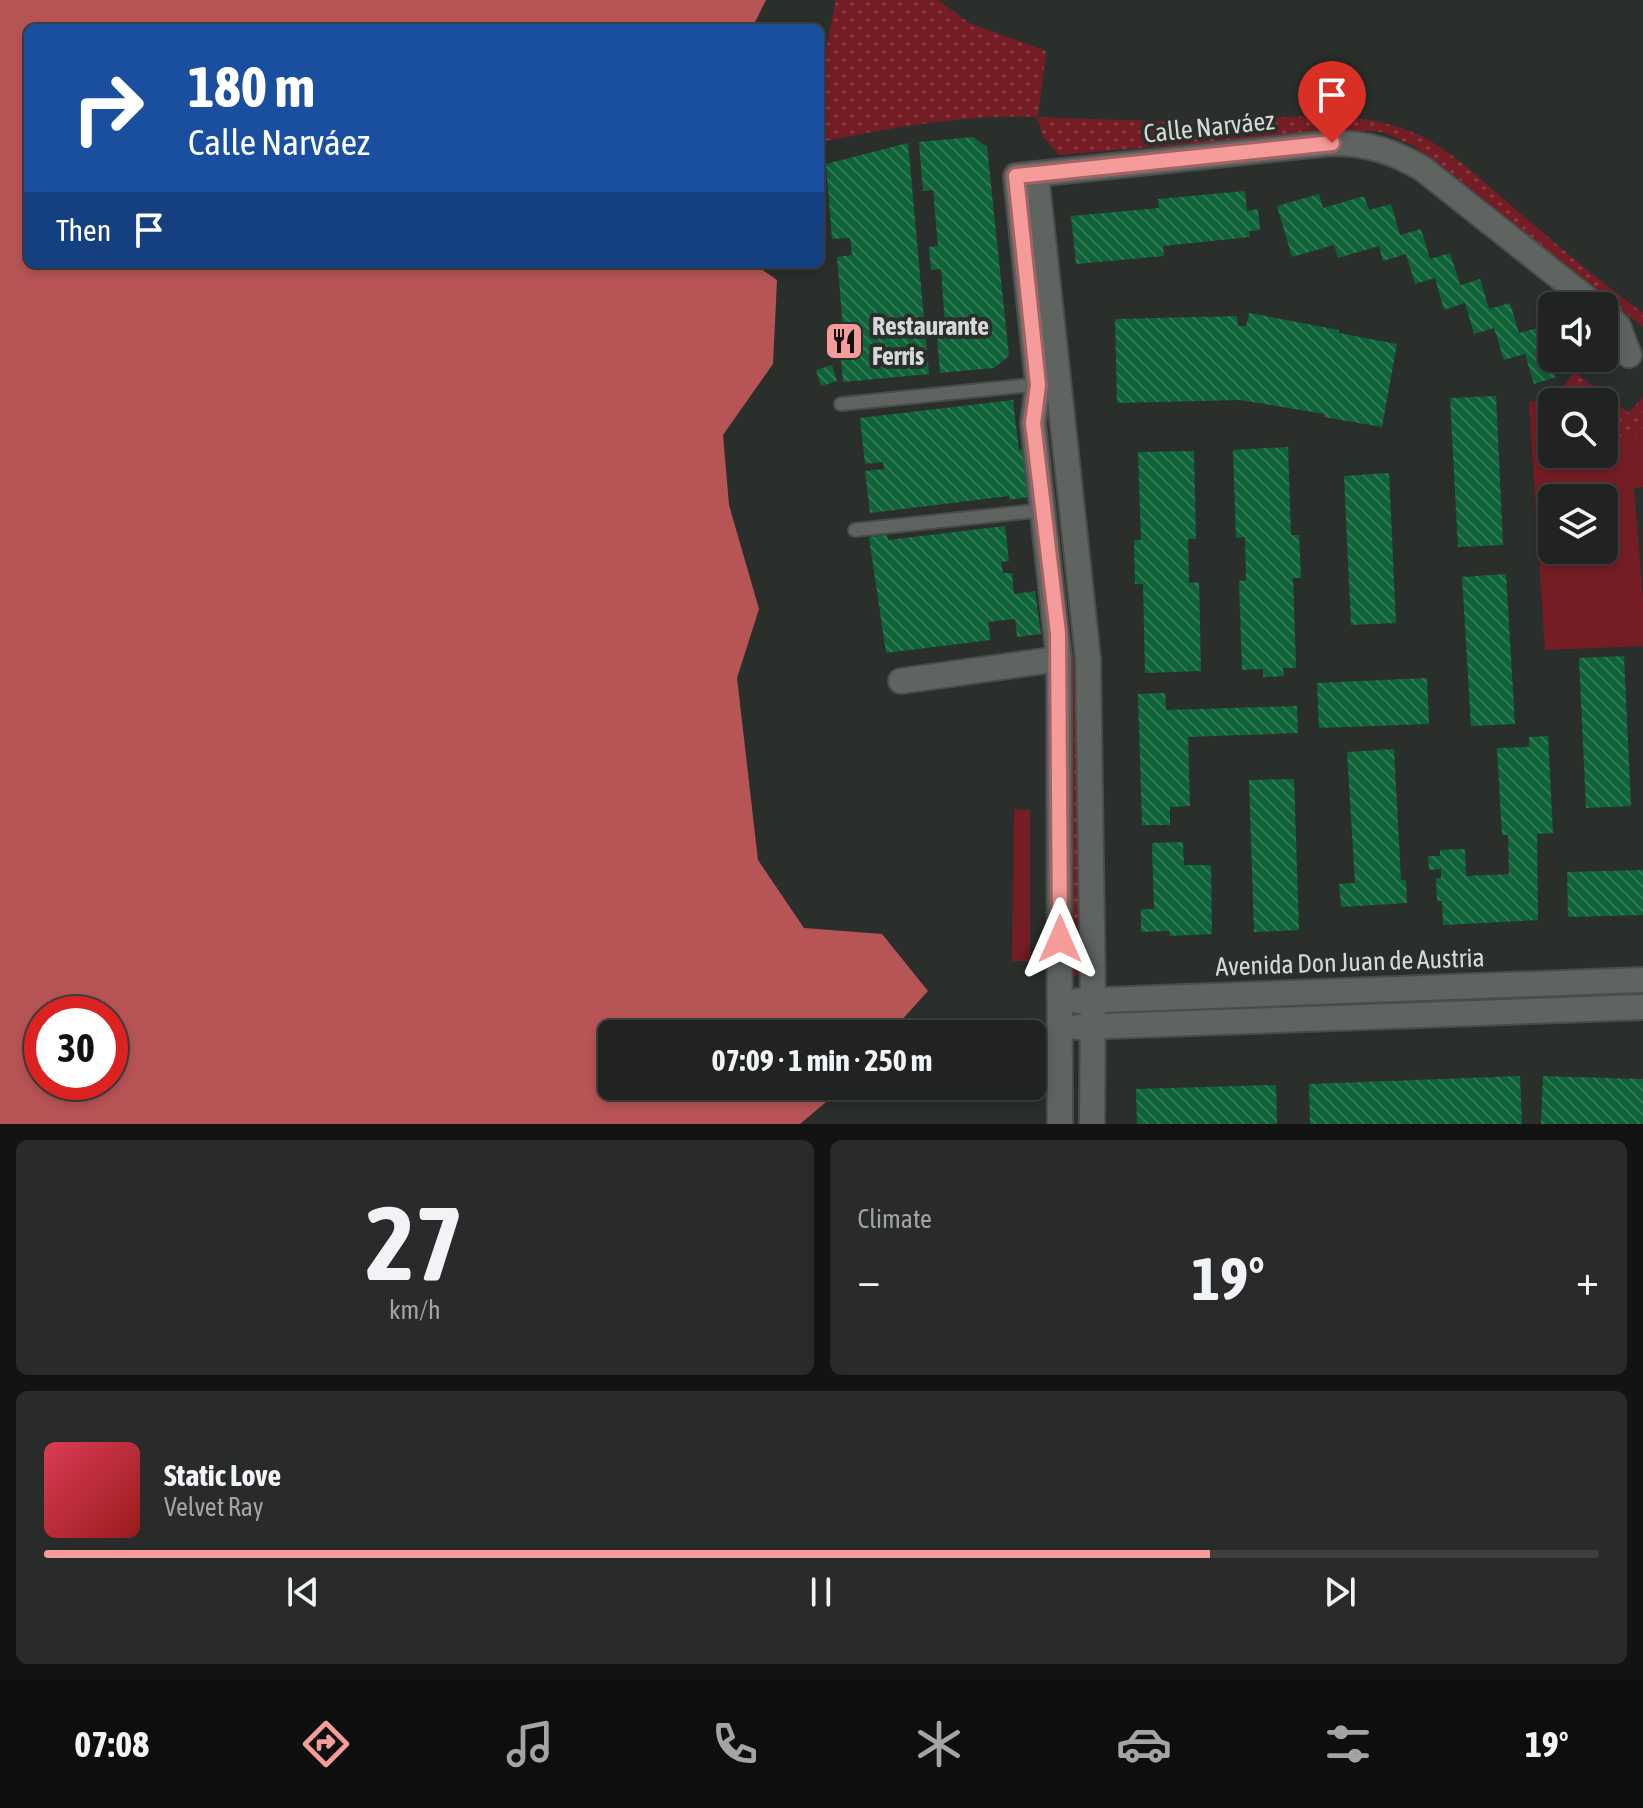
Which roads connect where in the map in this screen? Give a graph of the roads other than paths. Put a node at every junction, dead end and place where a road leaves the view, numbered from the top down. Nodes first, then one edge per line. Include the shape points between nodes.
1 (1578, 292) edge
2 (1618, 326) edge
3 (1629, 355) dead end
4 (1048, 384) junction
5 (841, 404) dead end
6 (1044, 510) junction
7 (855, 530) dead end
8 (1059, 659) junction
9 (901, 681) dead end
10 (1643, 980) edge
11 (1093, 1000) junction
12 (1060, 1001) junction
13 (1643, 1007) edge
14 (1093, 1026) junction
15 (1060, 1027) junction
16 (1060, 1124) edge
17 (1092, 1124) edge

1 - 4 street, Calle Narváez via 1423,169 1373,146 1332,143 1026,175
2 - 3 street
4 - 5 lane
4 - 6 street via 1033,423
4 - 11 street via 1088,659
6 - 7 lane
6 - 8 street
8 - 9 street
8 - 12 street
10 - 11 street, Avenida Don Juan de Austria
11 - 12 street, Avenida Don Juan de Austria
11 - 14 street
12 - 15 street
13 - 14 street
14 - 15 street
14 - 17 street
15 - 16 street

